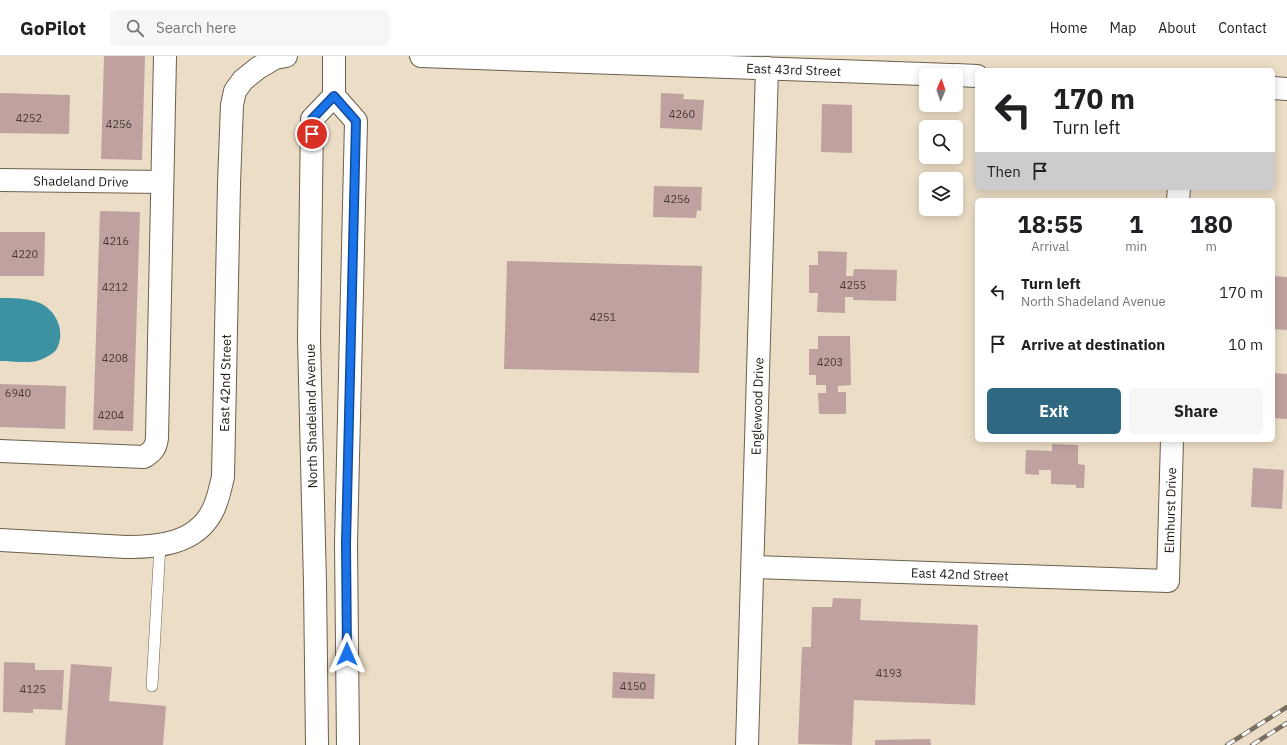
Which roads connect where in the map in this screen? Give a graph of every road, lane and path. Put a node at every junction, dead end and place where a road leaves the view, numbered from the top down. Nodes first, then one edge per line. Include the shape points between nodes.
1 (165, 56) edge
2 (286, 56) edge
3 (334, 56) edge
4 (421, 56) edge
5 (766, 68) junction
6 (919, 74) edge
7 (963, 75) edge
8 (975, 76) edge
9 (1275, 88) edge
10 (1287, 89) edge
11 (334, 96) junction
12 (0, 180) edge
13 (162, 182) junction
14 (1172, 442) edge
15 (0, 451) edge
16 (0, 540) edge
17 (160, 545) junction
18 (752, 567) junction
19 (1168, 581) joint
20 (152, 686) dead end
21 (317, 745) edge
22 (348, 745) edge
23 (747, 745) edge

1 - 13 street
2 - 17 street, East 42nd Street via 263,64 243,80 235,91 232,105 224,455 220,491 212,513 203,525 178,542
3 - 11 street
4 - 5 street, East 43rd Street
5 - 6 street, East 43rd Street
5 - 18 street, Englewood Drive
7 - 8 street
9 - 10 street
11 - 21 street, North Shadeland Avenue via 312,119 309,339
11 - 22 street via 356,121 346,544
12 - 13 street, Shadeland Drive
13 - 15 street via 155,448 144,457
14 - 19 street, Elmhurst Drive
16 - 17 street, East 42nd Street via 126,547
17 - 20 lane
18 - 19 street, East 42nd Street
18 - 23 street, Englewood Drive

